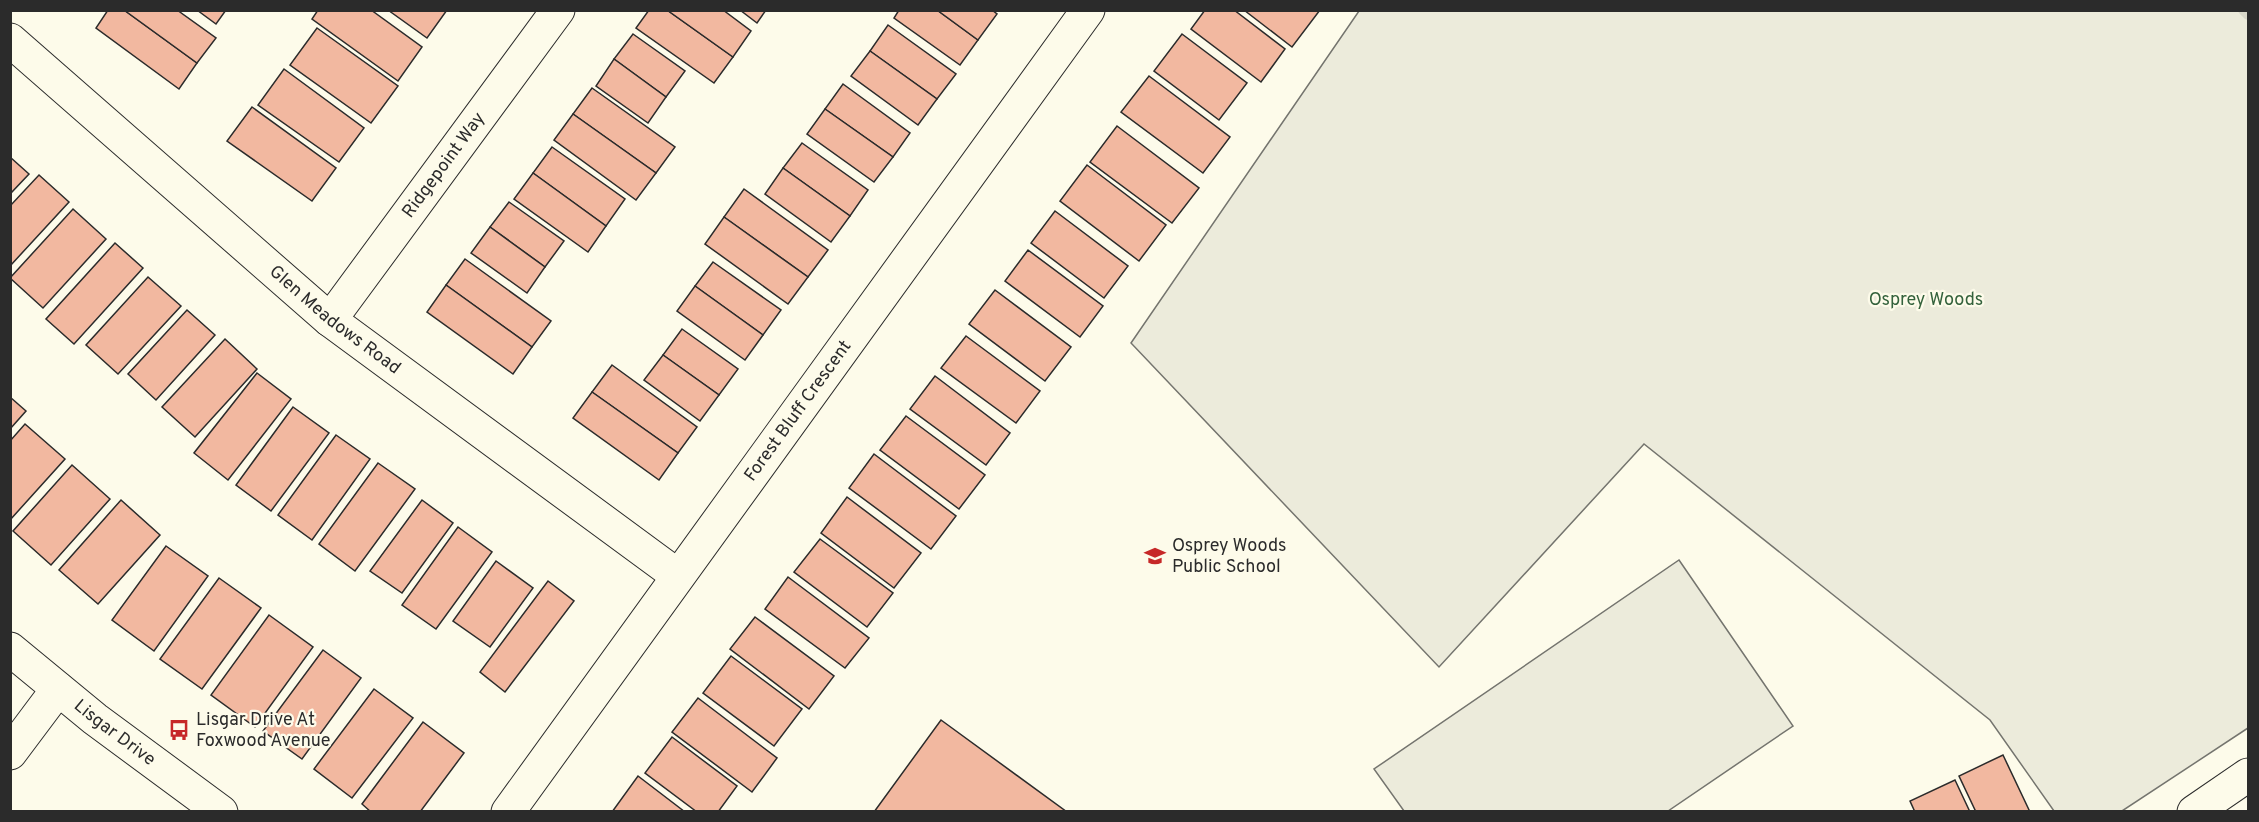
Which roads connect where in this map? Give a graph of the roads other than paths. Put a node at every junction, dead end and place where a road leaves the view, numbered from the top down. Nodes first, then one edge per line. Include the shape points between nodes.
1 (558, 10) edge
2 (1088, 10) edge
3 (10, 40) edge
4 (330, 320) junction
5 (678, 576) junction
6 (10, 649) edge
7 (58, 689) junction
8 (10, 753) edge
9 (2248, 774) edge
10 (222, 812) edge
11 (508, 812) edge
12 (2194, 812) edge

1 - 4 street, Ridgepoint Way
2 - 5 street, Forest Bluff Crescent
3 - 4 street, Glen Meadows Road
4 - 5 street, Glen Meadows Road
5 - 11 street, Forest Bluff Crescent
6 - 7 street, Lisgar Drive
7 - 8 street
7 - 10 street, Lisgar Drive
9 - 12 street

